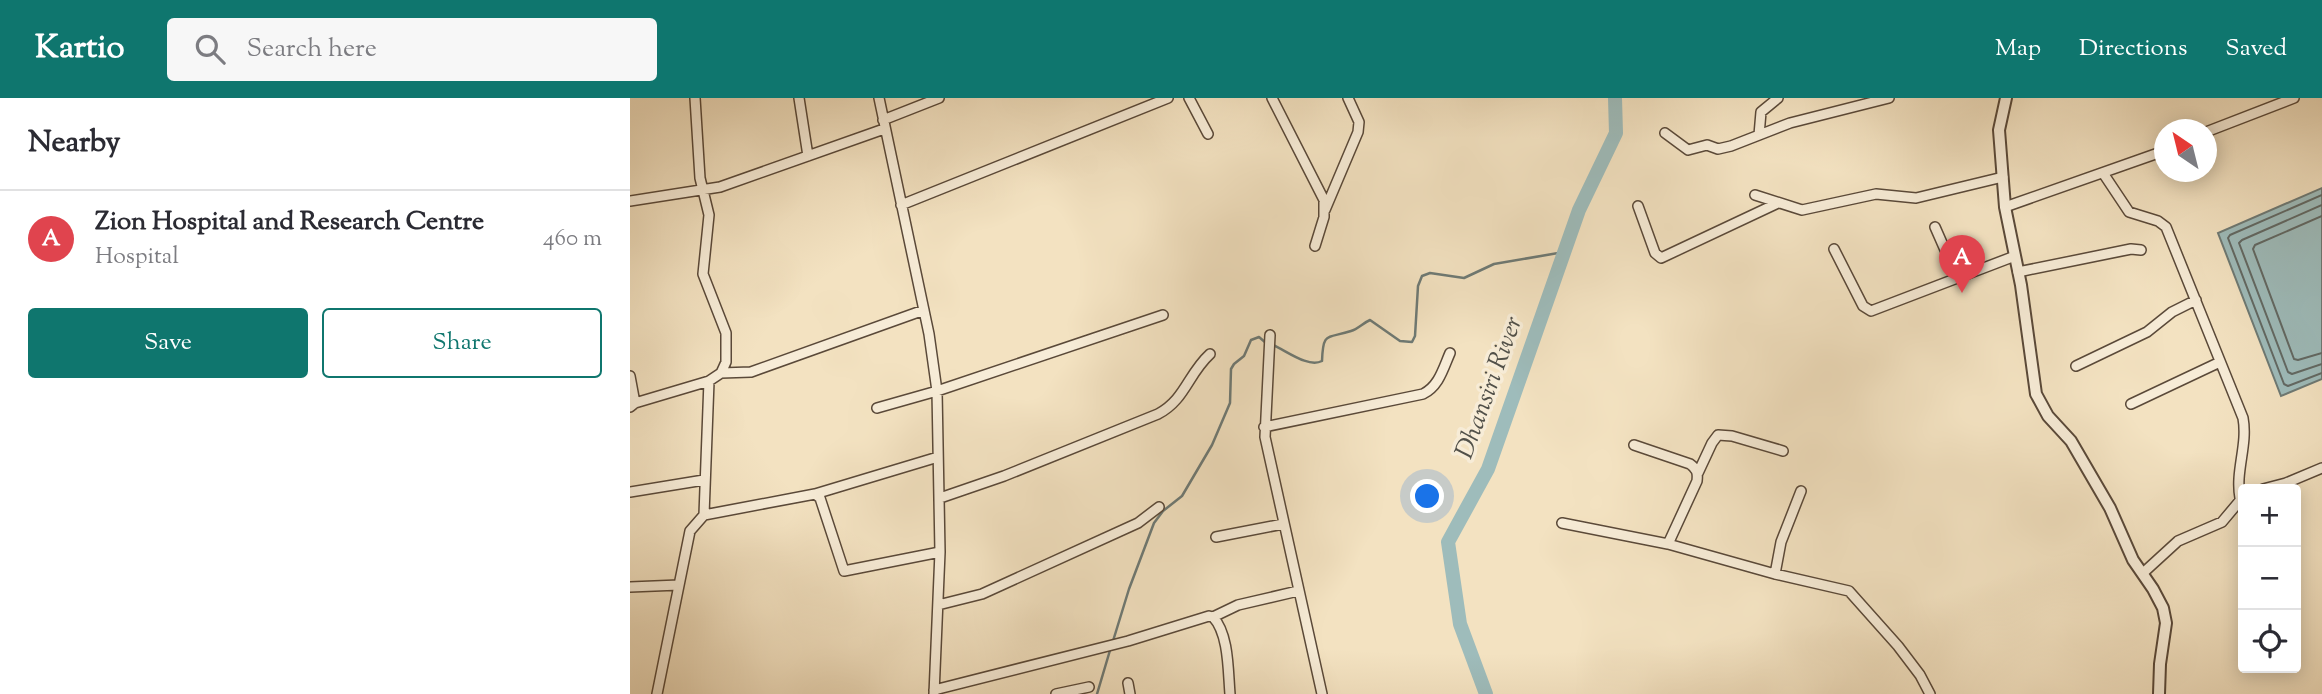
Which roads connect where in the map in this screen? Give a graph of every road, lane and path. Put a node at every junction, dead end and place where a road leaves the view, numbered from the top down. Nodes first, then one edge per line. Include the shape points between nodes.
1 (695, 98) edge
2 (799, 98) edge
3 (879, 98) edge
4 (939, 98) edge
5 (1168, 98) edge
6 (1189, 98) edge
7 (1272, 98) edge
8 (1348, 98) edge
9 (1778, 98) edge
10 (1889, 98) edge
11 (2006, 98) edge
12 (2294, 98) edge
13 (2279, 101) edge
14 (884, 125) junction
15 (2217, 128) edge
16 (1665, 133) dead end
17 (1208, 134) dead end
18 (1759, 135) junction
19 (2154, 155) edge
20 (808, 156) junction
21 (2102, 173) junction
22 (2003, 177) junction
23 (702, 191) junction
24 (1755, 195) dead end
25 (630, 201) edge
26 (1778, 203) junction
27 (901, 205) junction
28 (1638, 206) dead end
29 (2005, 207) junction
30 (1325, 210) junction
31 (1935, 227) dead end
32 (1314, 246) dead end
33 (1834, 249) dead end
34 (2141, 250) dead end
35 (2015, 256) junction
36 (2018, 272) junction
37 (1957, 277) junction
38 (2196, 300) junction
39 (924, 310) junction
40 (1163, 315) dead end
41 (1270, 335) dead end
42 (1450, 353) dead end
43 (1210, 354) dead end
44 (2220, 362) junction
45 (2076, 366) dead end
46 (721, 373) junction
47 (630, 376) edge
48 (709, 381) junction
49 (937, 391) junction
50 (2131, 404) dead end
51 (632, 405) edge
52 (877, 408) dead end
53 (1264, 427) junction
54 (1634, 445) dead end
55 (1783, 451) dead end
56 (938, 457) junction
57 (2322, 467) edge
58 (1698, 473) junction
59 (704, 480) junction
60 (2240, 484) edge
61 (2282, 484) edge
62 (1801, 491) dead end
63 (630, 492) edge
64 (815, 494) junction
65 (940, 498) junction
66 (2238, 503) edge
67 (1159, 508) dead end
68 (704, 515) junction
69 (1562, 523) dead end
70 (1283, 524) junction
71 (1216, 537) dead end
72 (1668, 544) junction
73 (940, 552) junction
74 (2143, 573) junction
75 (1776, 574) junction
76 (679, 585) junction
77 (630, 587) edge
78 (1298, 591) junction
79 (938, 605) junction
80 (1213, 617) junction
81 (1128, 683) dead end
82 (1089, 687) dead end
83 (934, 692) edge
84 (657, 694) edge
85 (1056, 694) edge
86 (1130, 694) edge
87 (1230, 694) edge
88 (1322, 694) edge
89 (1930, 694) edge
90 (2160, 694) edge

1 - 23 street
2 - 20 street
3 - 14 street
4 - 14 street
5 - 27 street
6 - 17 street
7 - 30 street via 1319,189
8 - 30 street via 1359,122 1358,132
9 - 18 street via 1761,112
10 - 18 street
11 - 22 street via 1999,130
12 - 13 street
13 - 15 street
14 - 20 street
14 - 27 street
16 - 18 street via 1688,150 1707,145 1718,149
19 - 21 street
20 - 23 street
21 - 29 street
21 - 38 street via 2129,212 2166,227
22 - 26 street via 1916,198 1876,194 1802,210
22 - 29 street
23 - 25 street
23 - 46 street via 709,215 703,274 726,333 728,353
24 - 26 street
26 - 28 street via 1661,258
27 - 39 street
29 - 35 street
30 - 32 street
31 - 37 street
33 - 37 street via 1863,306 1871,311
34 - 36 street via 2131,248
35 - 36 street
35 - 37 street
36 - 74 street via 2036,394 2048,416 2071,441
38 - 44 street
38 - 45 street via 2147,332
39 - 46 street via 751,372
39 - 49 street
40 - 49 street
41 - 53 street
42 - 53 street via 1438,380 1423,394
43 - 65 street via 1192,373 1176,403 1158,414
44 - 50 street
44 - 60 street via 2246,433
46 - 48 street
47 - 51 street
48 - 51 street
48 - 59 street
49 - 52 street
49 - 56 street
53 - 70 street
54 - 58 street via 1690,464
55 - 58 street via 1718,435
56 - 64 street
56 - 65 street
57 - 61 street
58 - 72 street
59 - 63 street
59 - 68 street
62 - 75 street
64 - 68 street
64 - 73 street via 844,571
65 - 73 street
66 - 74 street via 2222,522 2178,541
67 - 79 street via 1138,523 982,594
68 - 76 street via 690,531
69 - 72 street
70 - 71 street
70 - 78 street
72 - 75 street
73 - 79 street
74 - 90 street via 2166,622
75 - 89 street via 1849,591 1898,646
76 - 77 street
76 - 84 street
78 - 80 street via 1238,605
78 - 88 street
79 - 83 street
80 - 83 street
80 - 87 street via 1223,639
81 - 86 street
82 - 85 street

